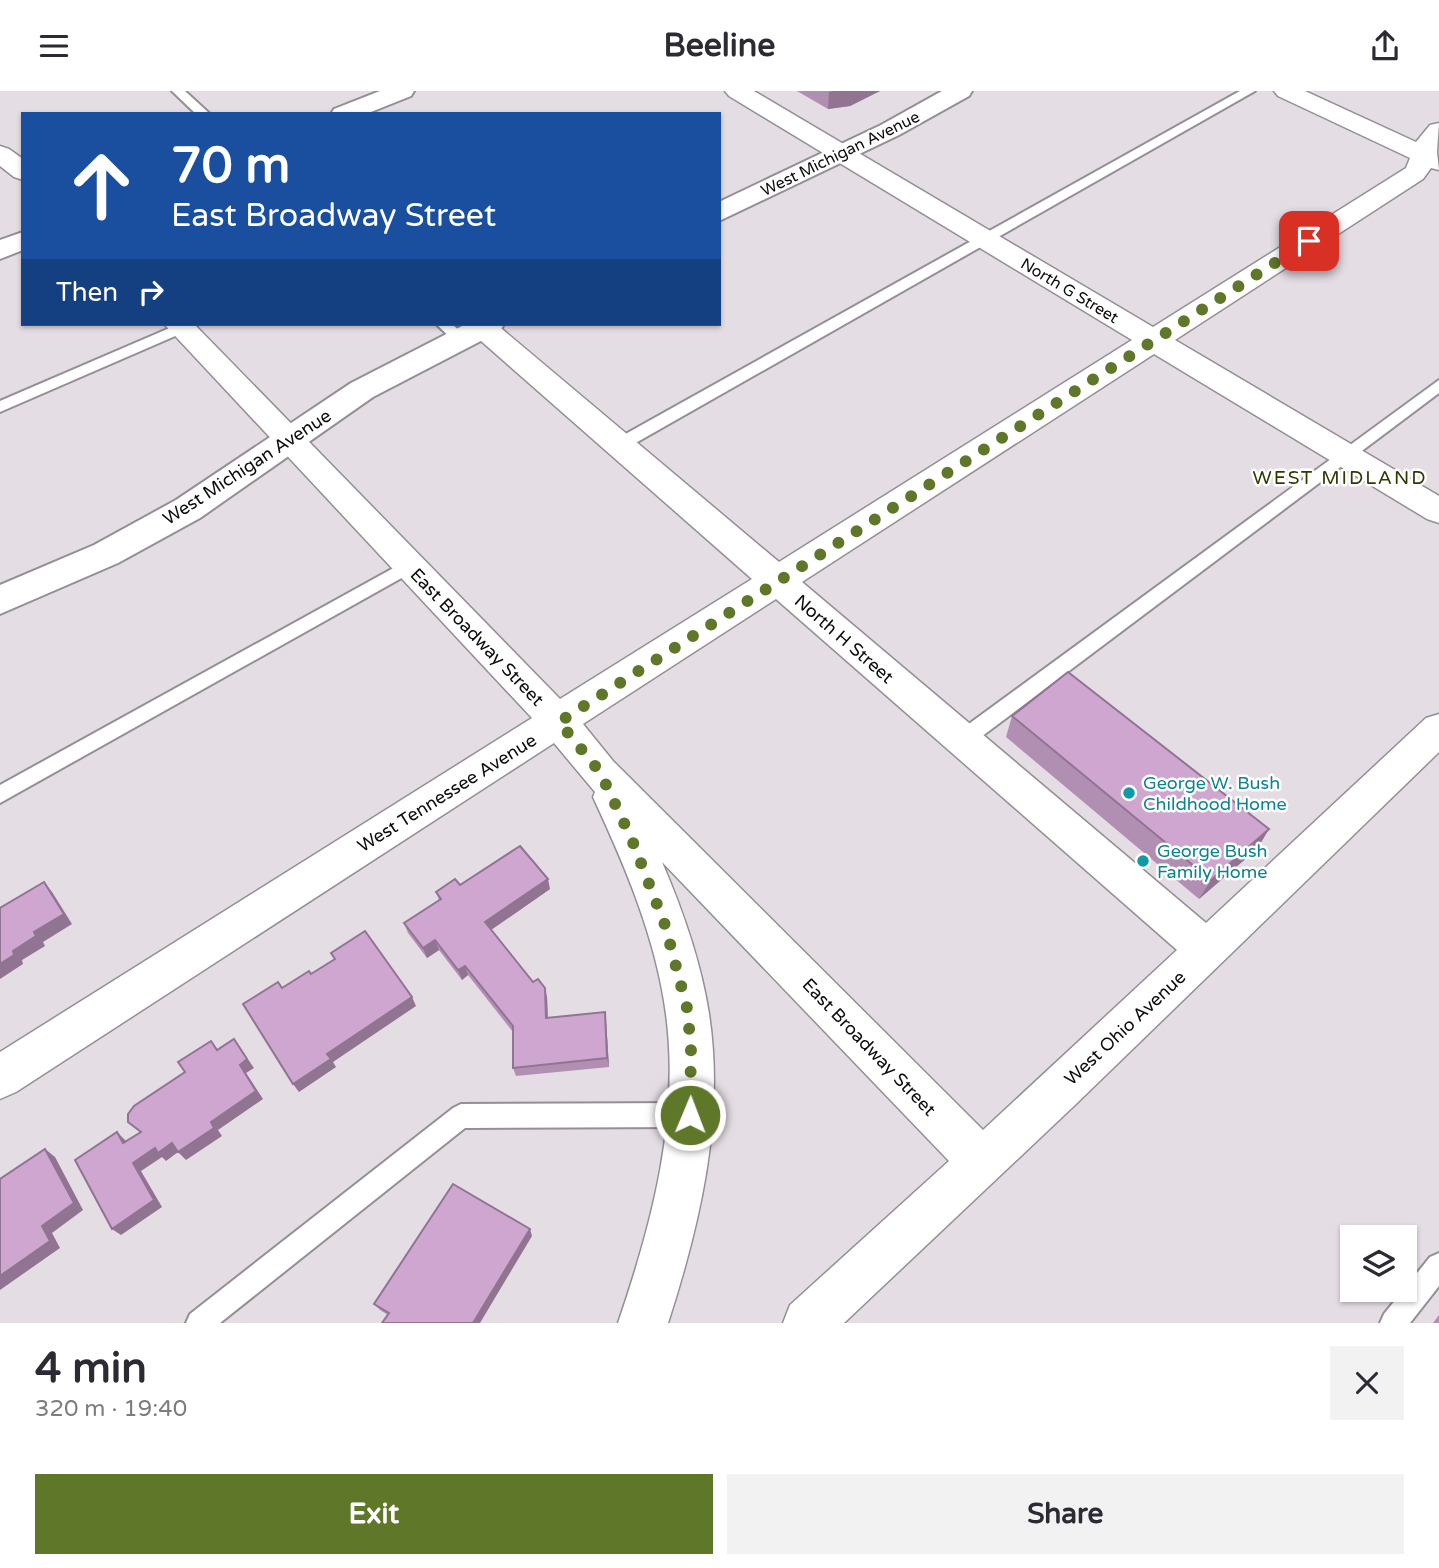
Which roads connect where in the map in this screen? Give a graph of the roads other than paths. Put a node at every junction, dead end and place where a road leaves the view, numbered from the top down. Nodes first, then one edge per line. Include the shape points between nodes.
1 (178, 91) edge
2 (402, 91) edge
3 (737, 91) edge
4 (960, 91) edge
5 (1249, 91) edge
6 (1286, 91) edge
7 (202, 112) edge
8 (348, 112) edge
9 (1434, 148) edge
10 (0, 154) edge
11 (841, 154) junction
12 (21, 170) edge
13 (721, 212) edge
14 (983, 238) junction
15 (21, 241) edge
16 (0, 250) edge
17 (182, 326) edge
18 (185, 326) edge
19 (468, 328) edge
20 (1154, 340) junction
21 (1439, 385) edge
22 (0, 407) edge
23 (289, 442) junction
24 (619, 445) junction
25 (1346, 456) junction
26 (1439, 512) edge
27 (408, 566) junction
28 (777, 581) junction
29 (0, 600) edge
30 (559, 722) junction
31 (1439, 729) edge
32 (962, 740) junction
33 (600, 772) junction
34 (0, 795) edge
35 (1207, 950) junction
36 (0, 1077) edge
37 (690, 1115) junction
38 (981, 1161) junction
39 (1439, 1266) edge
40 (199, 1323) edge
41 (643, 1323) edge
42 (808, 1323) edge
43 (1393, 1323) edge

1 - 7 lane
2 - 8 street
3 - 11 street, North G Street
4 - 11 street, West Michigan Avenue
5 - 14 lane
6 - 9 street
9 - 20 street, West Tennessee Avenue via 1414,174
10 - 12 street
11 - 13 street, West Michigan Avenue
11 - 14 street, North G Street
14 - 20 street, North G Street
14 - 24 lane
15 - 16 street
17 - 22 lane
18 - 23 street, East Broadway Street
19 - 23 street, West Michigan Avenue via 362,390
19 - 24 street, North H Street
20 - 25 street, North G Street
20 - 28 street, West Tennessee Avenue
21 - 25 lane
23 - 27 street, East Broadway Street
23 - 29 street, West Michigan Avenue via 188,509 106,554
24 - 28 street, North H Street
25 - 26 street, North G Street
25 - 32 lane
27 - 30 street, East Broadway Street
27 - 34 lane
28 - 30 street, West Tennessee Avenue
28 - 32 street, North H Street
30 - 33 street, East Broadway Street
30 - 36 street, West Tennessee Avenue
31 - 35 street, West Ohio Avenue
32 - 35 street, North H Street
33 - 37 street via 632,840 673,954 687,1008
33 - 38 street, East Broadway Street
35 - 38 street, West Ohio Avenue
37 - 40 lane via 461,1116
37 - 41 street via 675,1207
38 - 42 street, West Ohio Avenue
39 - 43 lane

